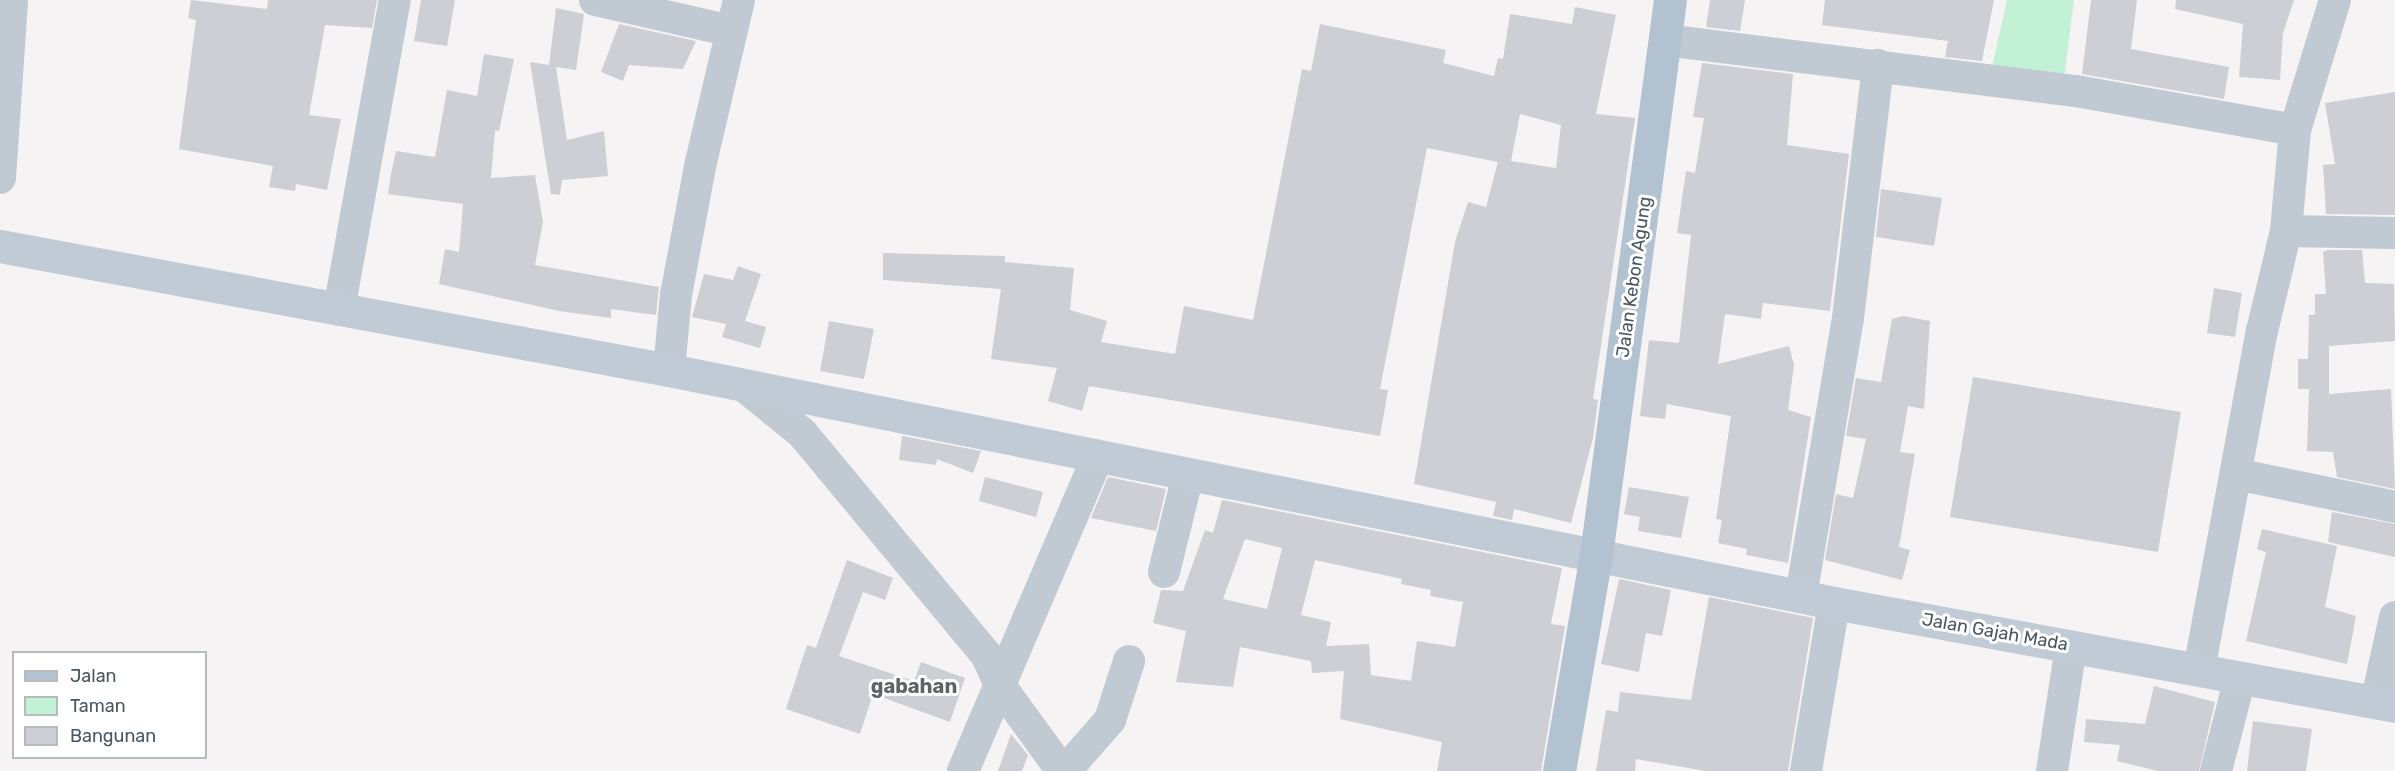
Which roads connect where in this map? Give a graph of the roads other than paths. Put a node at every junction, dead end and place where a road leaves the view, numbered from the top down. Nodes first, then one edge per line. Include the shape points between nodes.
1 (12, 0) edge
2 (395, 0) edge
3 (595, 0) edge
4 (739, 0) edge
5 (1670, 0) edge
6 (2335, 0) edge
7 (732, 31) junction
8 (1665, 40) junction
9 (1878, 65) junction
10 (2295, 130) junction
11 (0, 178) edge
12 (2286, 231) junction
13 (2395, 233) edge
14 (0, 246) edge
15 (339, 310) junction
16 (669, 370) junction
17 (749, 390) junction
18 (1097, 458) junction
19 (2236, 474) junction
20 (1188, 475) junction
21 (2395, 507) edge
22 (1596, 555) junction
23 (1164, 572) dead end
24 (1801, 596) junction
25 (1834, 603) junction
26 (2395, 617) edge
27 (2071, 646) junction
28 (1129, 661) dead end
29 (2199, 670) junction
30 (2240, 678) junction
31 (1001, 687) junction
32 (2386, 704) edge
33 (963, 771) edge
34 (1063, 771) edge
35 (1559, 771) edge
36 (1806, 771) edge
37 (2052, 771) edge
38 (2216, 771) edge

1 - 11 street
2 - 15 street
3 - 7 street
4 - 7 street
5 - 8 main road, Jalan Kebon Agung
6 - 10 street
7 - 16 street via 678,284
8 - 9 street
8 - 22 main road, Jalan Kebon Agung
9 - 10 street via 2076,90
9 - 24 street via 1848,318
10 - 12 street
12 - 13 street
12 - 19 street
14 - 15 main road, Jalan Gajah Mada
15 - 16 main road, Jalan Gajah Mada
16 - 17 main road, Jalan Gajah Mada
17 - 18 main road, Jalan Gajah Mada
17 - 31 street via 802,433 987,656
18 - 20 main road, Jalan Gajah Mada
18 - 31 street
19 - 21 street
19 - 29 street
20 - 22 main road, Jalan Gajah Mada
20 - 23 street
22 - 24 main road, Jalan Gajah Mada
22 - 35 main road, Jalan Kebon Agung
24 - 25 main road, Jalan Gajah Mada
25 - 27 main road, Jalan Gajah Mada
25 - 36 street
26 - 32 street
27 - 29 main road, Jalan Gajah Mada
27 - 37 street
28 - 34 street via 1110,720
29 - 30 main road, Jalan Gajah Mada
30 - 32 main road, Jalan Gajah Mada
30 - 38 street
31 - 33 street
31 - 34 street

